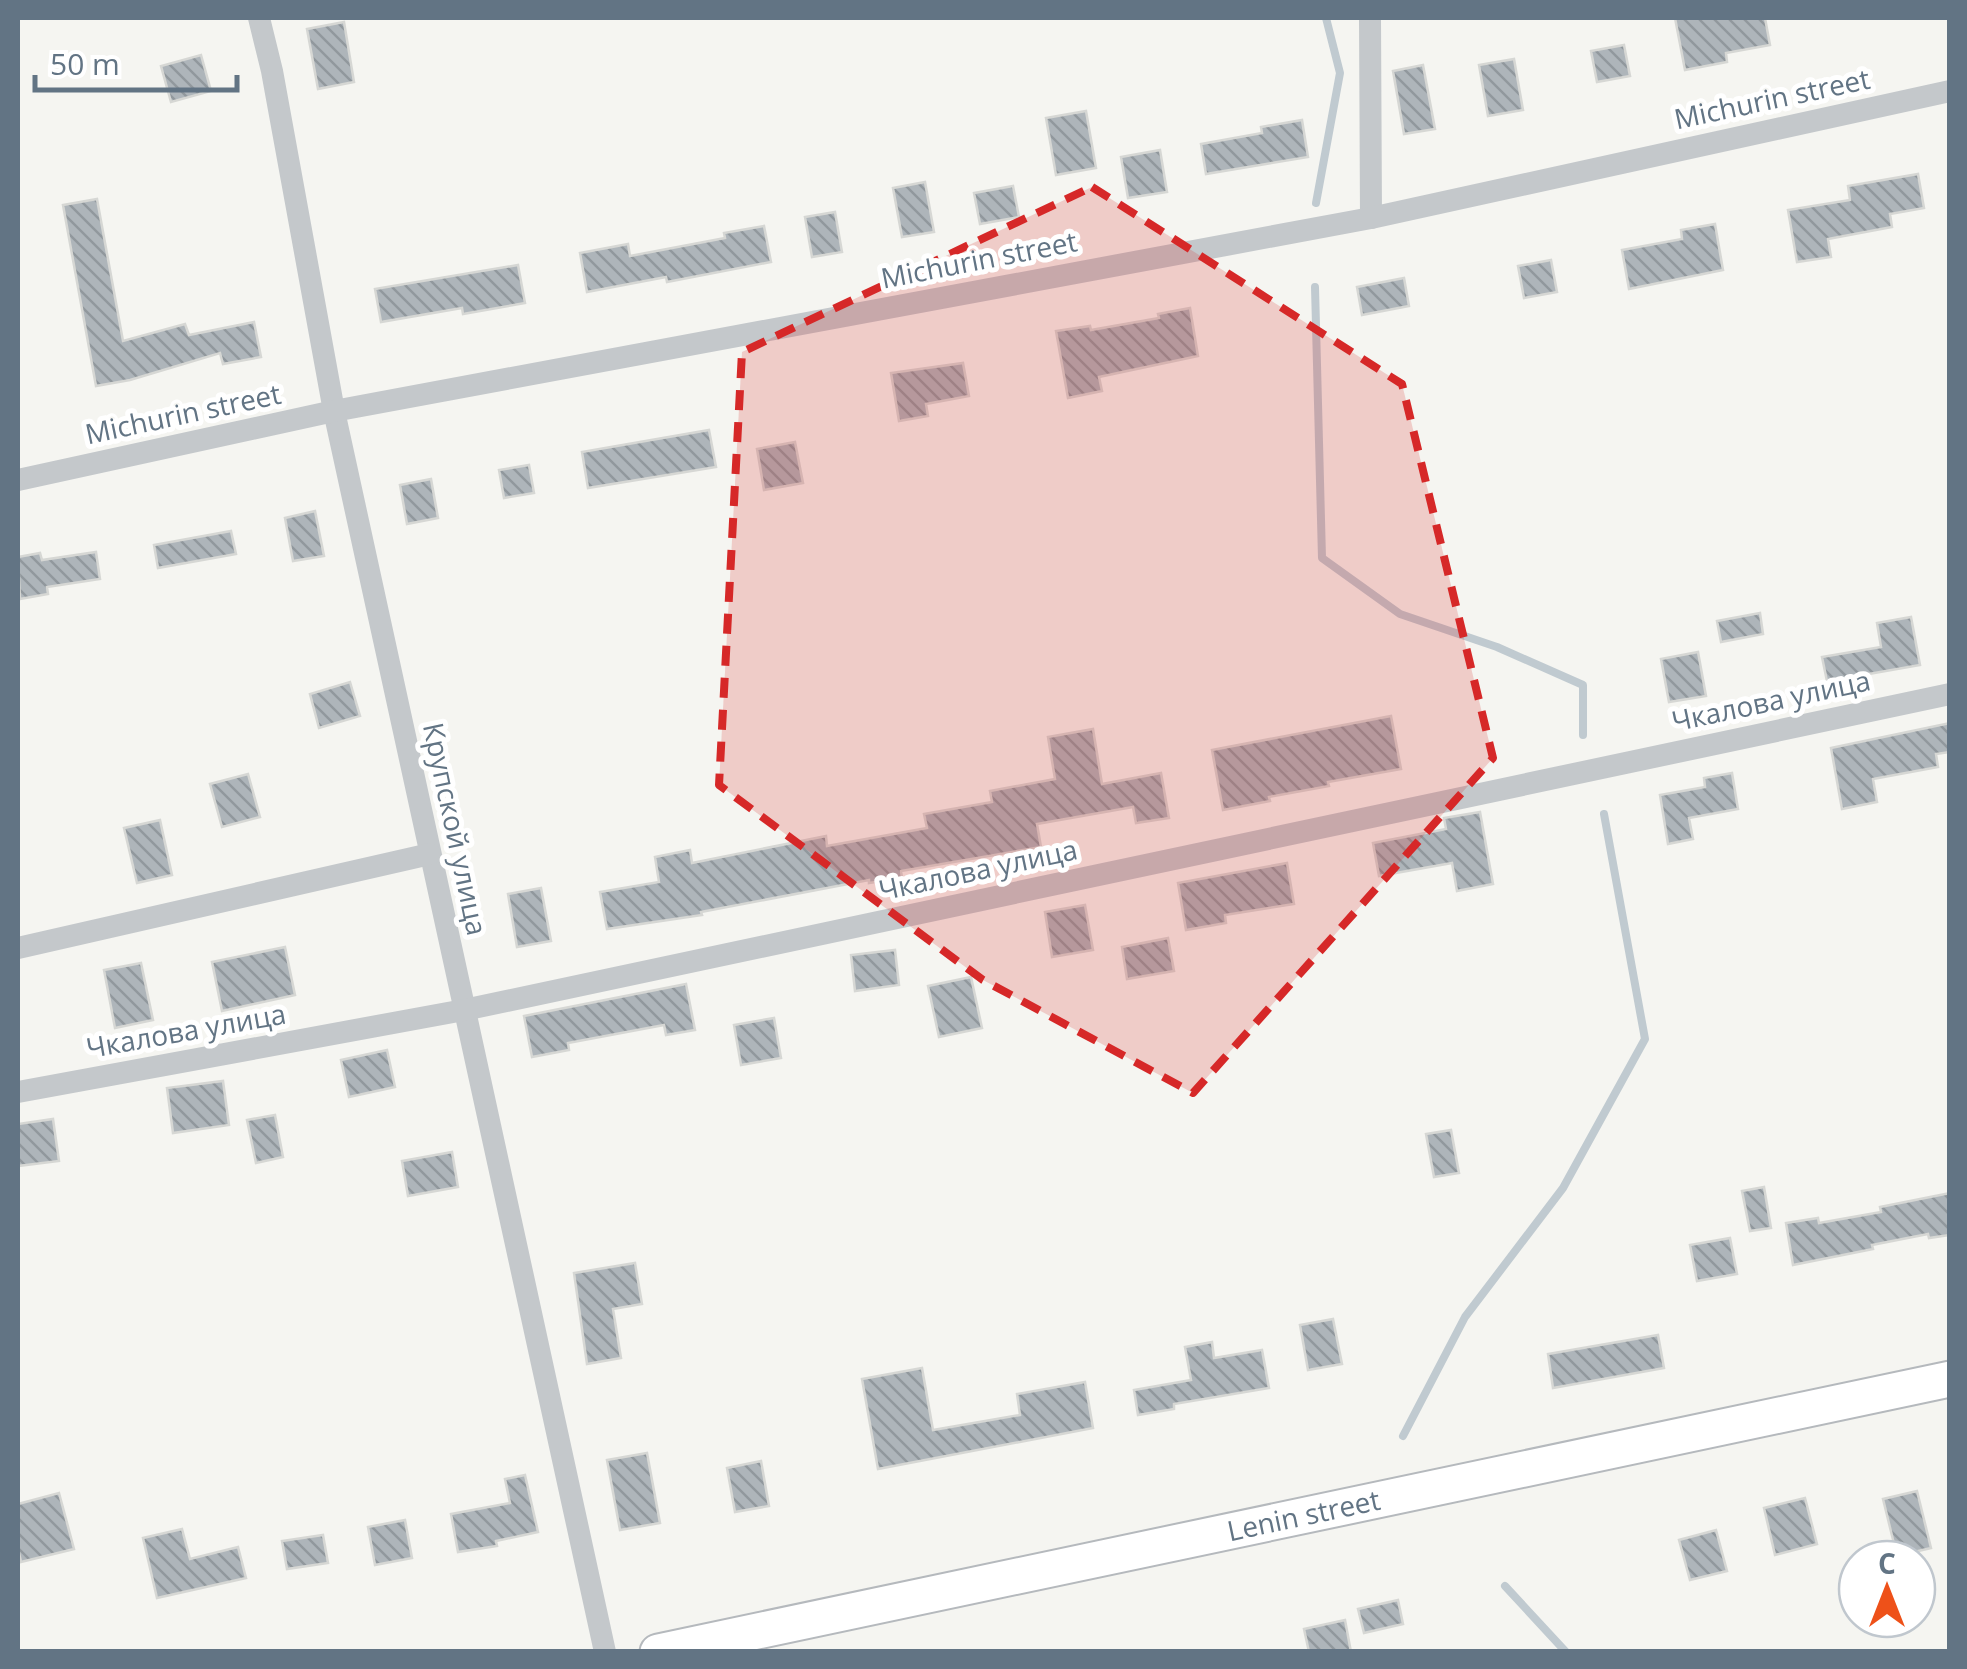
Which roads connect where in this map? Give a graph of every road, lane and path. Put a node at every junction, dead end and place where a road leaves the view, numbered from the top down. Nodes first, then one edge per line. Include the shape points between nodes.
1 (259, 18) edge
2 (1370, 18) edge
3 (1950, 91) edge
4 (1371, 218) junction
5 (334, 412) junction
6 (18, 480) edge
7 (1950, 694) edge
8 (430, 854) junction
9 (18, 948) edge
10 (464, 1010) junction
11 (18, 1092) edge
12 (1950, 1379) edge
13 (605, 1652) edge
14 (658, 1652) edge

1 - 5 street, Крупской улица
2 - 4 street
3 - 4 street, Michurin street
4 - 5 street, Michurin street
5 - 6 street, Michurin street
5 - 8 street, Крупской улица
7 - 10 street, Чкалова улица
8 - 9 street
8 - 10 street, Крупской улица
10 - 11 street, Чкалова улица
10 - 13 street, Крупской улица
12 - 14 main road, Lenin street

